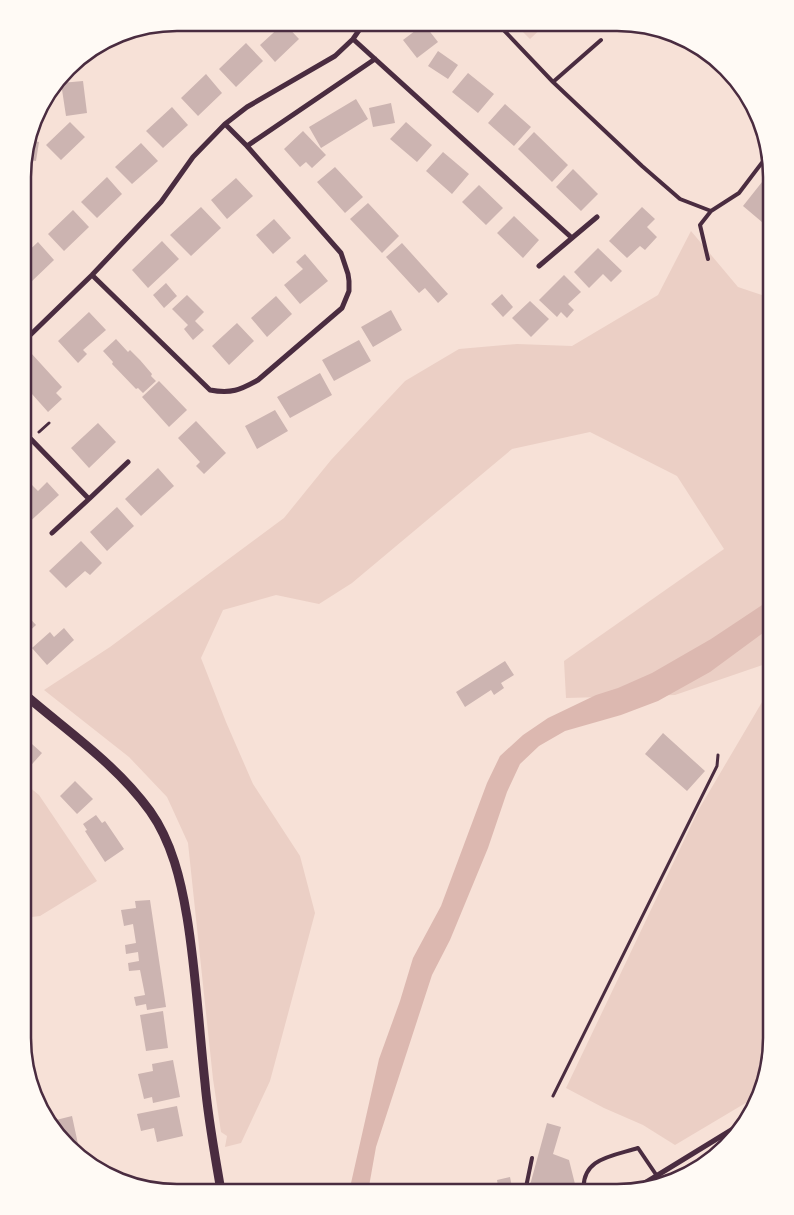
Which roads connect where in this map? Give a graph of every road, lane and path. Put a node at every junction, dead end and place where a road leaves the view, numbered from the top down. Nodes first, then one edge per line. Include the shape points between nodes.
1 (358, 31) edge
2 (504, 31) edge
3 (353, 39) junction
4 (601, 40) dead end
5 (374, 59) junction
6 (553, 82) junction
7 (225, 124) junction
8 (247, 146) junction
9 (762, 163) edge
10 (711, 211) junction
11 (597, 217) dead end
12 (572, 238) junction
13 (708, 259) dead end
14 (539, 266) dead end
15 (92, 275) junction
16 (31, 335) edge
17 (31, 438) edge
18 (128, 462) dead end
19 (89, 499) junction
20 (52, 533) dead end
21 (31, 700) edge
22 (718, 754) dead end
23 (553, 1096) dead end
24 (727, 1133) edge
25 (532, 1158) dead end
26 (657, 1176) junction
27 (652, 1179) edge
28 (220, 1184) edge
29 (527, 1184) edge
30 (583, 1184) edge

1 - 3 street
2 - 6 lane
3 - 5 street
3 - 7 street via 335,56 247,107
4 - 6 lane
5 - 8 street
5 - 12 street
6 - 10 lane via 680,199
7 - 8 street
7 - 15 street via 193,157 161,202
8 - 15 street via 342,253 348,274 348,291 342,308 258,380 245,388 226,393 210,390
9 - 10 lane via 739,193
10 - 13 lane via 700,225
11 - 12 street
12 - 14 street
15 - 16 street
17 - 19 street
18 - 19 street
19 - 20 street
21 - 28 street via 128,782 152,813 172,851 194,958 205,1085
22 - 23 path via 717,766
24 - 26 street
25 - 29 lane
26 - 27 street
26 - 30 lane via 638,1148 599,1161 588,1169

